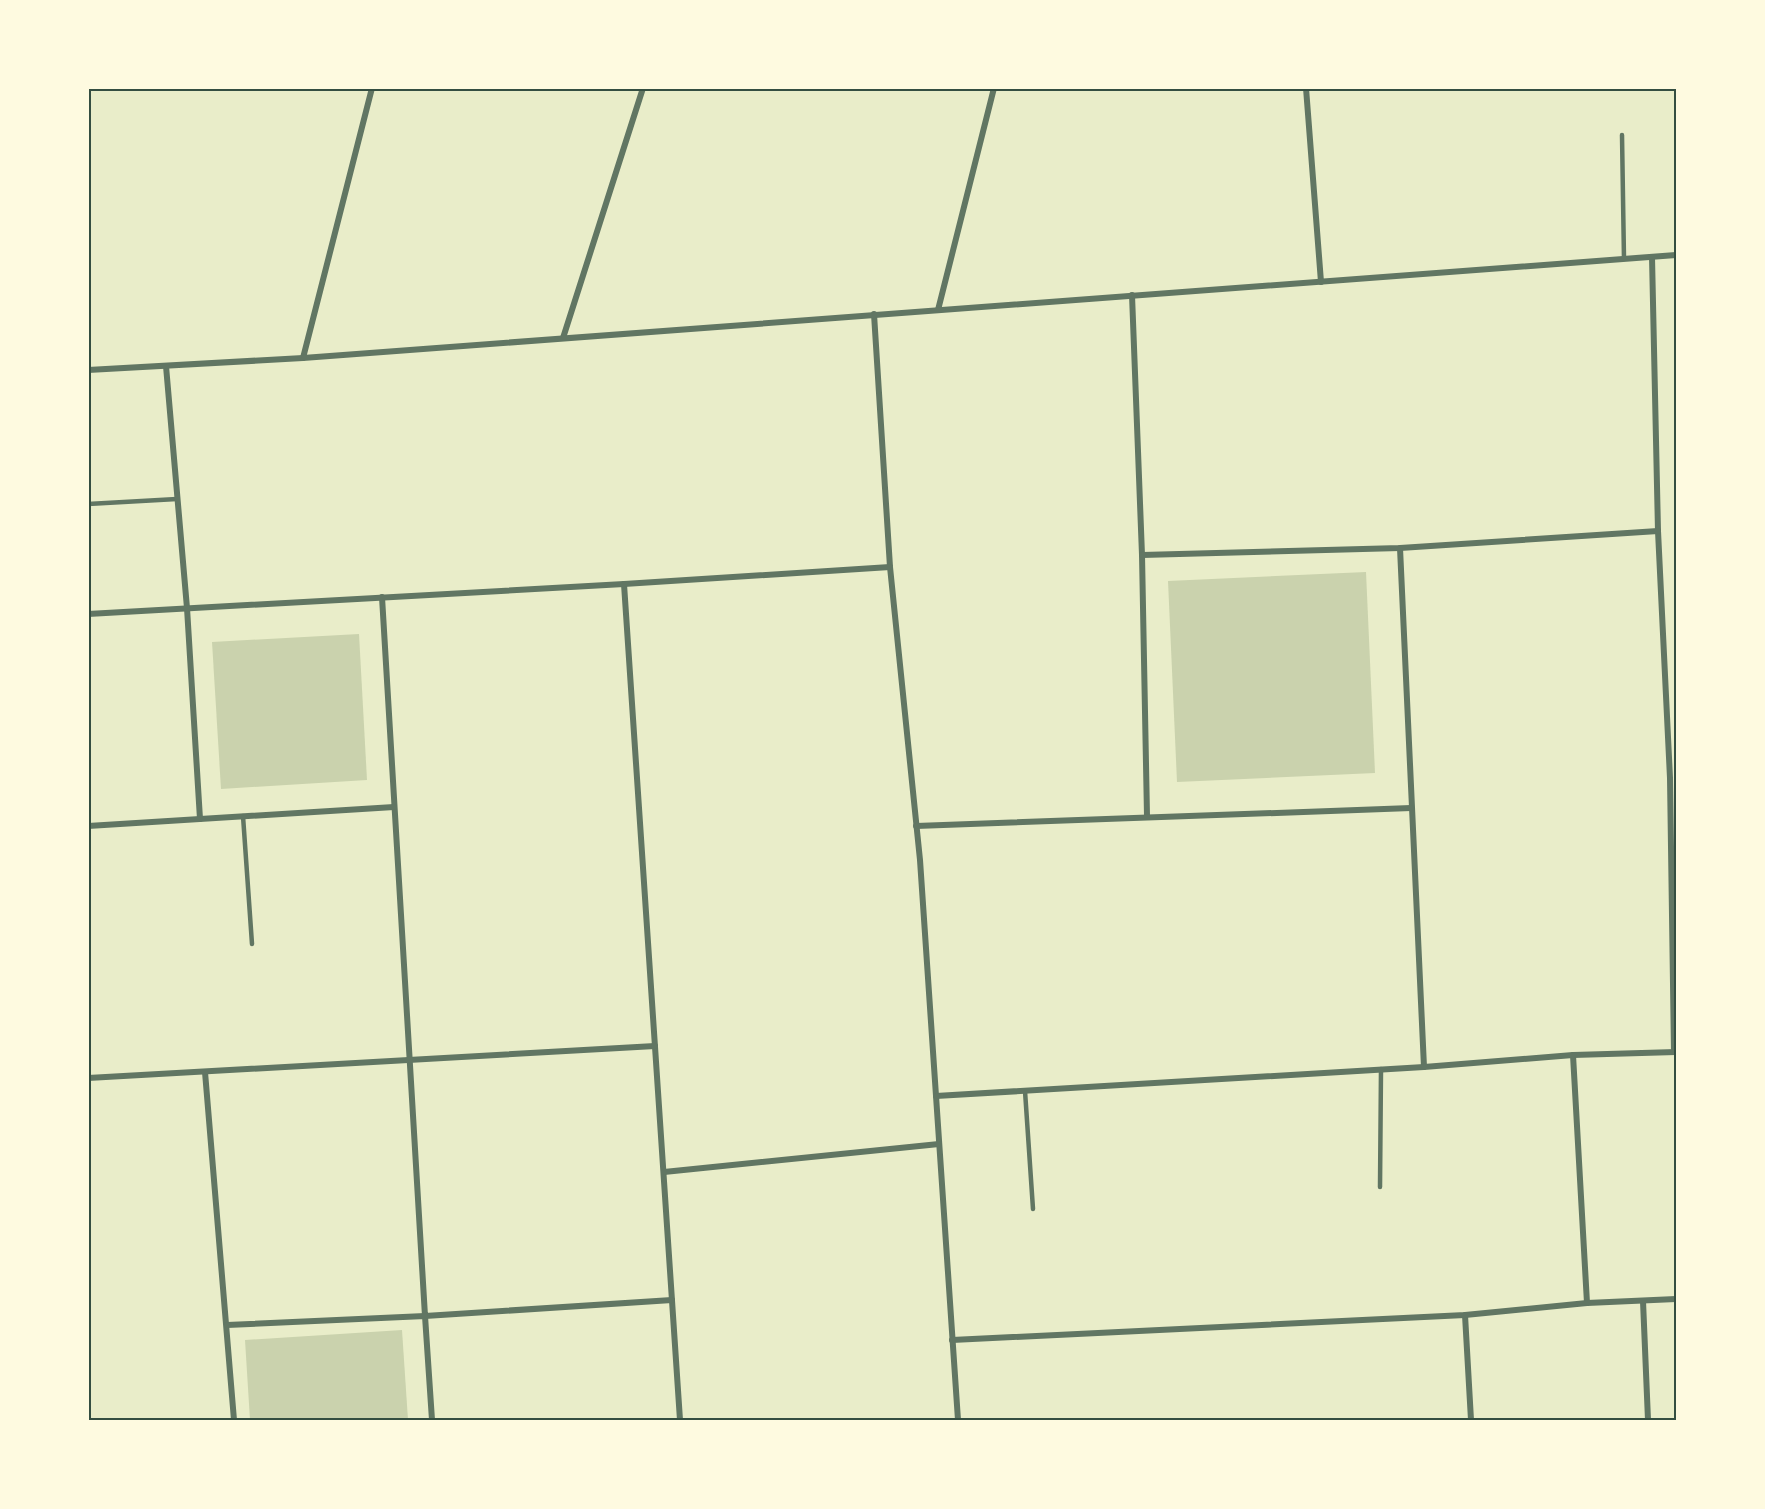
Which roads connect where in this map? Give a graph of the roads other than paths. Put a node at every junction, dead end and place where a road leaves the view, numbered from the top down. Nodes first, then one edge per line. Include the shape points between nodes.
1 (372, 88) edge
2 (643, 88) edge
3 (994, 88) edge
4 (1306, 88) edge
5 (1622, 135) dead end
6 (1677, 255) edge
7 (1652, 257) junction
8 (1624, 259) junction
9 (1321, 282) junction
10 (1132, 295) junction
11 (938, 309) junction
12 (874, 314) junction
13 (563, 338) junction
14 (303, 358) junction
15 (166, 366) junction
16 (88, 370) edge
17 (177, 499) junction
18 (88, 504) edge
19 (1658, 531) junction
20 (1400, 548) junction
21 (1142, 555) junction
22 (890, 567) junction
23 (624, 584) junction
24 (382, 597) junction
25 (187, 609) junction
26 (88, 614) edge
27 (1673, 778) edge
28 (394, 807) junction
29 (1411, 808) junction
30 (243, 816) junction
31 (1147, 816) junction
32 (200, 819) junction
33 (88, 826) edge
34 (916, 826) junction
35 (252, 944) dead end
36 (655, 1046) junction
37 (1675, 1052) edge
38 (1573, 1055) junction
39 (410, 1060) junction
40 (1424, 1067) junction
41 (1381, 1069) junction
42 (205, 1072) junction
43 (88, 1078) edge
44 (1025, 1091) junction
45 (936, 1096) junction
46 (939, 1144) junction
47 (664, 1172) junction
48 (1380, 1187) dead end
49 (1033, 1209) dead end
50 (1677, 1299) edge
51 (672, 1300) junction
52 (1643, 1301) junction
53 (1587, 1303) junction
54 (1465, 1315) junction
55 (425, 1316) junction
56 (227, 1325) junction
57 (952, 1340) junction
58 (234, 1420) edge
59 (432, 1420) edge
60 (680, 1420) edge
61 (958, 1420) edge
62 (1471, 1420) edge
63 (1648, 1420) edge

1 - 14 street
2 - 13 street
3 - 11 street
4 - 9 street
5 - 8 lane
6 - 7 street
7 - 8 street
7 - 19 street
8 - 9 street
9 - 10 street
10 - 11 street
10 - 21 street
11 - 12 street
12 - 13 street
12 - 22 street
13 - 14 street
14 - 15 street
15 - 16 street
15 - 17 street
17 - 18 lane
17 - 25 street
19 - 20 street
19 - 27 street
20 - 21 street
20 - 29 street
21 - 31 street
22 - 23 street
22 - 34 street
23 - 24 street
23 - 36 street
24 - 25 street
24 - 28 street
25 - 26 street
25 - 32 street
27 - 37 street
28 - 30 street
28 - 39 street
29 - 31 street
29 - 40 street
30 - 32 street
30 - 35 lane
31 - 34 street
32 - 33 street
34 - 45 street
36 - 39 street
36 - 47 street
37 - 38 street
38 - 40 street
38 - 53 street
39 - 42 street
39 - 55 street
40 - 41 street
41 - 44 street
41 - 48 lane
42 - 43 street
42 - 56 street
44 - 45 street
44 - 49 lane
45 - 46 street
46 - 47 street
46 - 57 street
47 - 51 street
50 - 52 street
51 - 55 street
51 - 60 street
52 - 53 street
52 - 63 street
53 - 54 street
54 - 57 street
54 - 62 street
55 - 56 street
55 - 59 street
56 - 58 street
57 - 61 street

